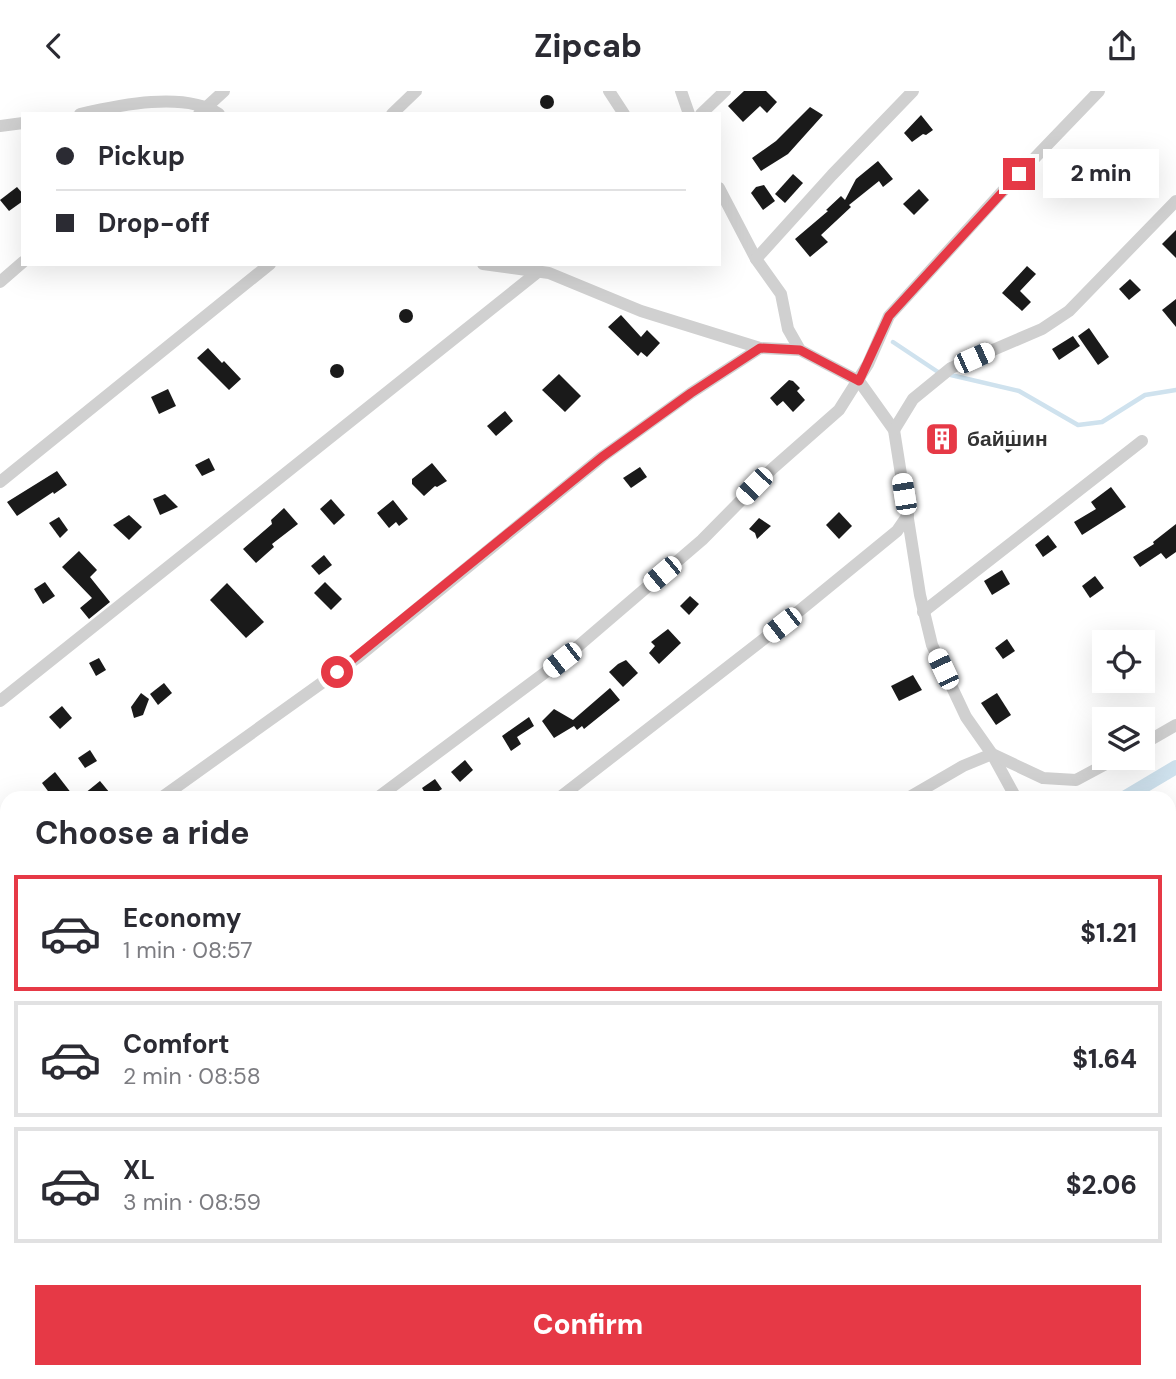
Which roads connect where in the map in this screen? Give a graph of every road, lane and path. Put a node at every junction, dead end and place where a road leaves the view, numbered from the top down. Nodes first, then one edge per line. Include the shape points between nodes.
1 (140, 91) edge
2 (198, 91) edge
3 (224, 91) edge
4 (416, 91) edge
5 (609, 91) edge
6 (681, 91) edge
7 (725, 91) edge
8 (913, 91) edge
9 (1098, 91) edge
10 (154, 97) junction
11 (209, 111) edge
12 (89, 112) edge
13 (394, 112) edge
14 (623, 112) edge
15 (688, 112) edge
16 (703, 112) edge
17 (21, 123) edge
18 (0, 126) edge
19 (721, 192) edge
20 (1176, 201) edge
21 (756, 260) junction
22 (21, 264) edge
23 (268, 266) edge
24 (499, 266) edge
25 (539, 271) junction
26 (0, 282) edge
27 (760, 348) junction
28 (800, 350) junction
29 (859, 381) junction
30 (894, 431) junction
31 (1142, 441) dead end
32 (0, 482) edge
33 (908, 515) junction
34 (923, 612) junction
35 (0, 701) edge
36 (1176, 726) edge
37 (1155, 737) edge
38 (992, 754) junction
39 (1094, 770) edge
40 (180, 791) edge
41 (386, 791) edge
42 (568, 791) edge
43 (920, 791) edge
44 (1012, 791) edge

1 - 10 street
2 - 11 street
3 - 11 street
4 - 13 street
5 - 14 street
6 - 15 street
7 - 16 street
8 - 21 street
9 - 29 street via 889,316
10 - 11 street
10 - 12 street
17 - 18 street
19 - 21 street
20 - 30 street via 1069,311 1042,329 951,368 913,399
21 - 28 street via 781,294 788,329
22 - 26 street
23 - 32 street
24 - 25 street
25 - 27 street via 641,311
25 - 35 street
27 - 28 street
27 - 40 street via 602,457 358,657
28 - 29 street
29 - 30 street
29 - 41 street via 839,410 682,557 562,660
30 - 33 street
31 - 34 street
33 - 34 street
33 - 42 street via 897,531 782,625
34 - 38 street via 932,645 966,717
36 - 37 street
38 - 39 street via 1043,778 1076,780
38 - 43 street
38 - 44 street

